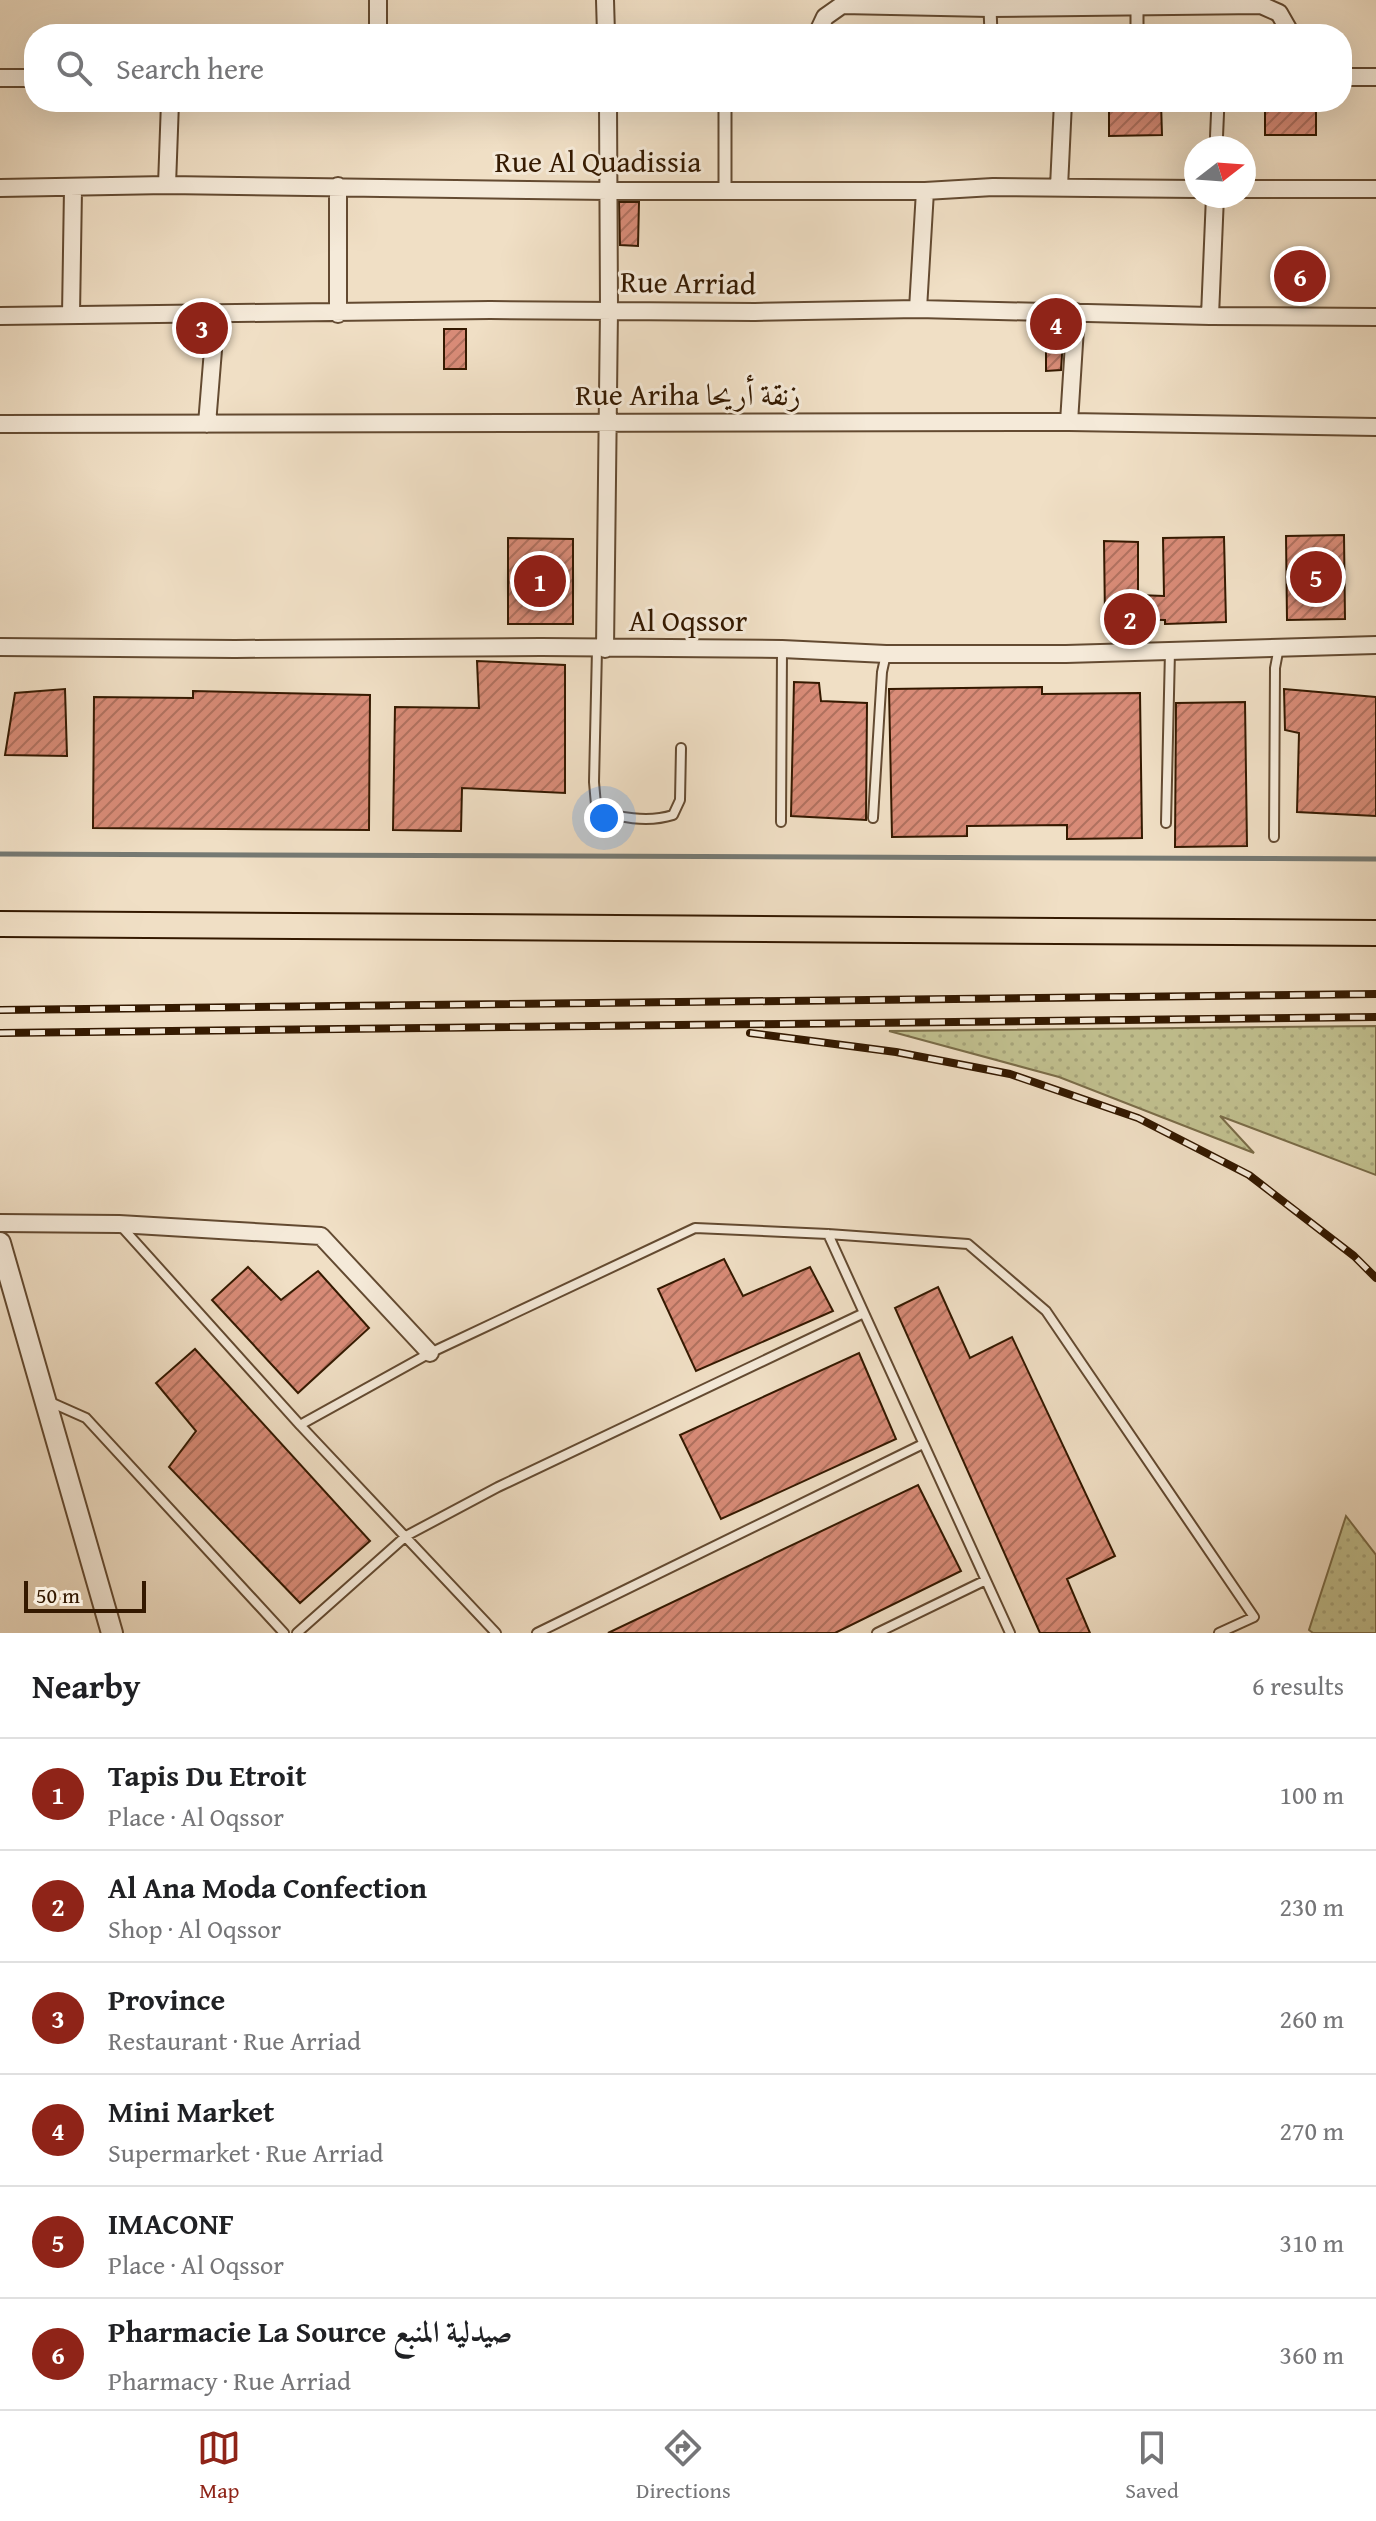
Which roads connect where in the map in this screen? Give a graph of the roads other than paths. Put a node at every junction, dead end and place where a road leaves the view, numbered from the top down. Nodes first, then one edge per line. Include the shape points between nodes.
1 (378, 0) edge
2 (605, 0) edge
3 (1137, 4) edge
4 (979, 5) edge
5 (378, 24) edge
6 (606, 24) edge
7 (822, 24) edge
8 (987, 24) edge
9 (1285, 24) edge
10 (1352, 77) edge
11 (1376, 77) edge
12 (0, 78) edge
13 (24, 78) edge
14 (170, 112) edge
15 (608, 112) edge
16 (725, 112) edge
17 (1063, 112) edge
18 (1218, 112) edge
19 (1217, 136) edge
20 (167, 185) junction
21 (338, 186) junction
22 (1059, 187) junction
23 (0, 188) edge
24 (73, 189) junction
25 (1184, 189) edge
26 (1256, 189) edge
27 (1376, 189) edge
28 (608, 191) junction
29 (725, 191) junction
30 (925, 191) junction
31 (1214, 208) edge
32 (918, 309) junction
33 (609, 310) junction
34 (1076, 312) junction
35 (216, 313) junction
36 (338, 314) junction
37 (71, 315) junction
38 (0, 316) edge
39 (1210, 316) junction
40 (1376, 317) edge
41 (1069, 422) junction
42 (608, 423) junction
43 (0, 424) edge
44 (207, 424) junction
45 (1376, 427) edge
46 (1376, 645) edge
47 (1279, 646) junction
48 (0, 647) edge
49 (601, 649) junction
50 (782, 649) junction
51 (1170, 650) junction
52 (886, 654) junction
53 (681, 748) dead end
54 (873, 818) dead end
55 (781, 822) dead end
56 (1166, 823) dead end
57 (1274, 837) dead end
58 (0, 924) edge
59 (1376, 933) edge
60 (0, 1223) edge
61 (119, 1224) junction
62 (828, 1234) junction
63 (0, 1243) edge
64 (864, 1313) junction
65 (430, 1353) junction
66 (45, 1400) junction
67 (300, 1425) junction
68 (923, 1444) junction
69 (406, 1536) junction
70 (984, 1581) junction
71 (112, 1633) edge
72 (284, 1633) edge
73 (297, 1633) edge
74 (496, 1633) edge
75 (537, 1633) edge
76 (877, 1633) edge
77 (1010, 1633) edge
78 (1219, 1633) edge

1 - 5 street
2 - 6 street
3 - 4 street
3 - 9 street via 1261,5 1279,13
4 - 7 street via 842,5
4 - 8 street
10 - 11 street
12 - 13 street
14 - 20 street
15 - 28 street
16 - 29 street
17 - 22 street
18 - 19 street
20 - 21 street, Rue Al Quadissia
20 - 24 street, Rue Al Quadissia
21 - 28 street, Rue Al Quadissia
21 - 36 street
22 - 25 street, Rue Al Quadissia
22 - 30 street, Rue Al Quadissia
23 - 24 street, Rue Al Quadissia
24 - 37 street
26 - 27 street
28 - 29 street, Rue Al Quadissia
28 - 33 street
29 - 30 street, Rue Al Quadissia
30 - 32 street
31 - 39 street
32 - 33 street, Rue Arriad
32 - 34 street, Rue Arriad
33 - 36 street, Rue Arriad
33 - 42 street
34 - 39 street, Rue Arriad
34 - 41 street
35 - 36 street, Rue Arriad
35 - 37 street, Rue Arriad
35 - 44 street
37 - 38 street, Rue Arriad
39 - 40 street, Rue Arriad
41 - 42 street, Rue Ariha زنقة أريحا
41 - 45 street, Rue Ariha زنقة أريحا
42 - 44 street, Rue Ariha زنقة أريحا
42 - 49 street
43 - 44 street, Rue Ariha زنقة أريحا
46 - 47 street, Al Oqssor
47 - 51 street, Al Oqssor
47 - 57 lane
48 - 49 street, Al Oqssor
49 - 50 street, Al Oqssor
49 - 53 lane via 596,805 614,815 673,815 680,800
50 - 52 street, Al Oqssor
50 - 55 lane
51 - 52 street, Al Oqssor
51 - 56 lane
52 - 54 lane
58 - 59 main road
60 - 61 street
61 - 65 street via 321,1236
61 - 67 lane
62 - 64 lane
62 - 65 lane via 695,1228
62 - 78 lane via 968,1244 1046,1311 1254,1617
63 - 66 street
64 - 68 lane
64 - 69 lane
65 - 67 lane
66 - 71 street
66 - 72 lane via 86,1418
67 - 69 lane
68 - 70 lane
68 - 75 lane
69 - 73 lane
69 - 74 lane
70 - 76 lane
70 - 77 lane

